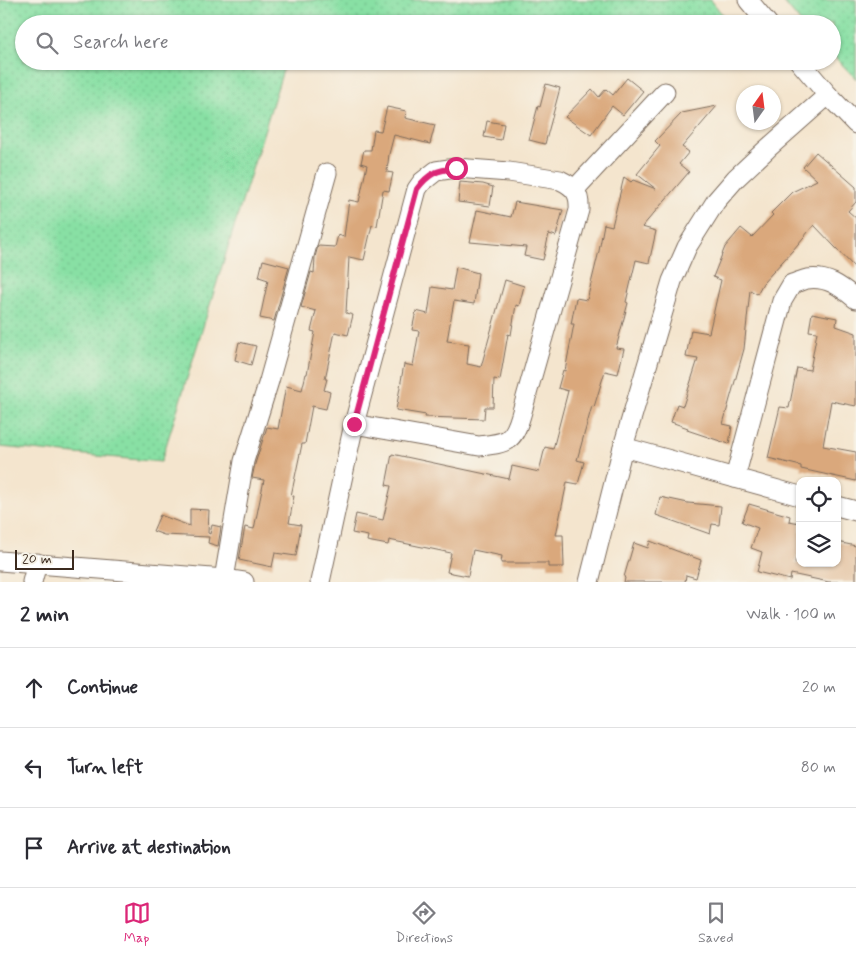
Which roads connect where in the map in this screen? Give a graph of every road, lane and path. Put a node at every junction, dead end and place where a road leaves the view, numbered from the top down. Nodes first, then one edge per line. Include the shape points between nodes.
1 (748, 0) edge
2 (760, 15) edge
3 (807, 70) edge
4 (665, 92) dead end
5 (828, 95) junction
6 (856, 124) edge
7 (327, 173) dead end
8 (575, 189) junction
9 (856, 299) edge
10 (354, 424) junction
11 (623, 447) junction
12 (735, 478) junction
13 (796, 495) edge
14 (841, 507) edge
15 (856, 511) edge
16 (0, 561) edge
17 (37, 563) junction
18 (214, 580) edge
19 (32, 582) edge
20 (244, 582) edge
21 (320, 582) edge
22 (589, 582) edge

1 - 2 street
3 - 5 street
4 - 8 street
5 - 6 street
5 - 11 street via 736,178 716,201 687,247 672,281
7 - 18 street via 244,462
8 - 10 street via 560,180 456,168 436,171 422,182 417,189
8 - 10 street via 579,210 521,415 512,436 499,444 479,446
9 - 12 street via 838,284 824,279 807,279 792,284 782,301
10 - 21 street
11 - 12 street
11 - 22 street
12 - 13 street
14 - 15 street
16 - 17 street
17 - 18 street
17 - 19 street
18 - 20 street

